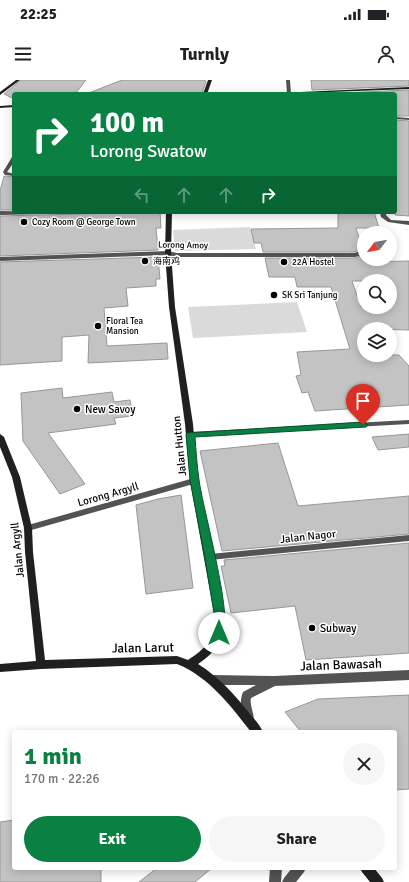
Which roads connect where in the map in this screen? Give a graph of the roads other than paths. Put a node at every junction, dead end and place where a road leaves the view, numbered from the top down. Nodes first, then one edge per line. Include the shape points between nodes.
1 (18, 80) edge
2 (210, 80) edge
3 (288, 80) edge
4 (409, 88) edge
5 (206, 92) edge
6 (289, 92) edge
7 (371, 92) edge
8 (0, 94) edge
9 (12, 106) edge
10 (0, 107) edge
11 (397, 118) edge
12 (409, 119) edge
13 (12, 162) edge
14 (12, 174) edge
15 (0, 213) edge
16 (12, 213) edge
17 (169, 214) edge
18 (383, 214) edge
19 (409, 223) edge
20 (168, 253) junction
21 (357, 255) edge
22 (0, 259) edge
23 (409, 422) edge
24 (190, 434) junction
25 (0, 437) edge
26 (194, 480) junction
27 (28, 528) junction
28 (409, 538) edge
29 (210, 558) junction
30 (190, 664) junction
31 (41, 665) junction
32 (0, 668) edge
33 (409, 675) edge
34 (212, 680) junction
35 (274, 681) junction
36 (249, 720) junction
37 (256, 730) edge
38 (276, 870) edge
39 (298, 870) edge
40 (368, 870) edge
41 (275, 882) edge
42 (288, 882) edge
43 (378, 882) edge

1 - 8 street
2 - 5 street
3 - 6 street
4 - 7 street
9 - 10 street
11 - 12 street
13 - 14 street via 6,173
15 - 16 street
17 - 20 street, Jalan Hutton
18 - 19 street via 390,221
20 - 21 street, Lorong Amoy
20 - 22 street, Lorong Amoy
20 - 24 street, Jalan Hutton via 172,307
23 - 24 street
24 - 26 street, Jalan Hutton
25 - 27 street, Jalan Argyll via 16,477
26 - 27 street, Lorong Argyll
26 - 29 street, Jalan Hutton
27 - 31 street, Jalan Argyll
28 - 29 street, Jalan Nagor
29 - 30 street, Jalan Hutton via 220,619 219,633 215,645
30 - 31 street, Jalan Larut via 178,660
30 - 34 street, Jalan Larut
31 - 32 street, Jalan Larut
33 - 35 street, Jalan Bawasah
34 - 35 street, Jalan Bawasah
34 - 36 street, Jalan Larut
35 - 36 street, Jalan Bawasah via 247,695 245,703
36 - 37 street, Jalan Larut
38 - 41 street
39 - 42 street
40 - 43 street

